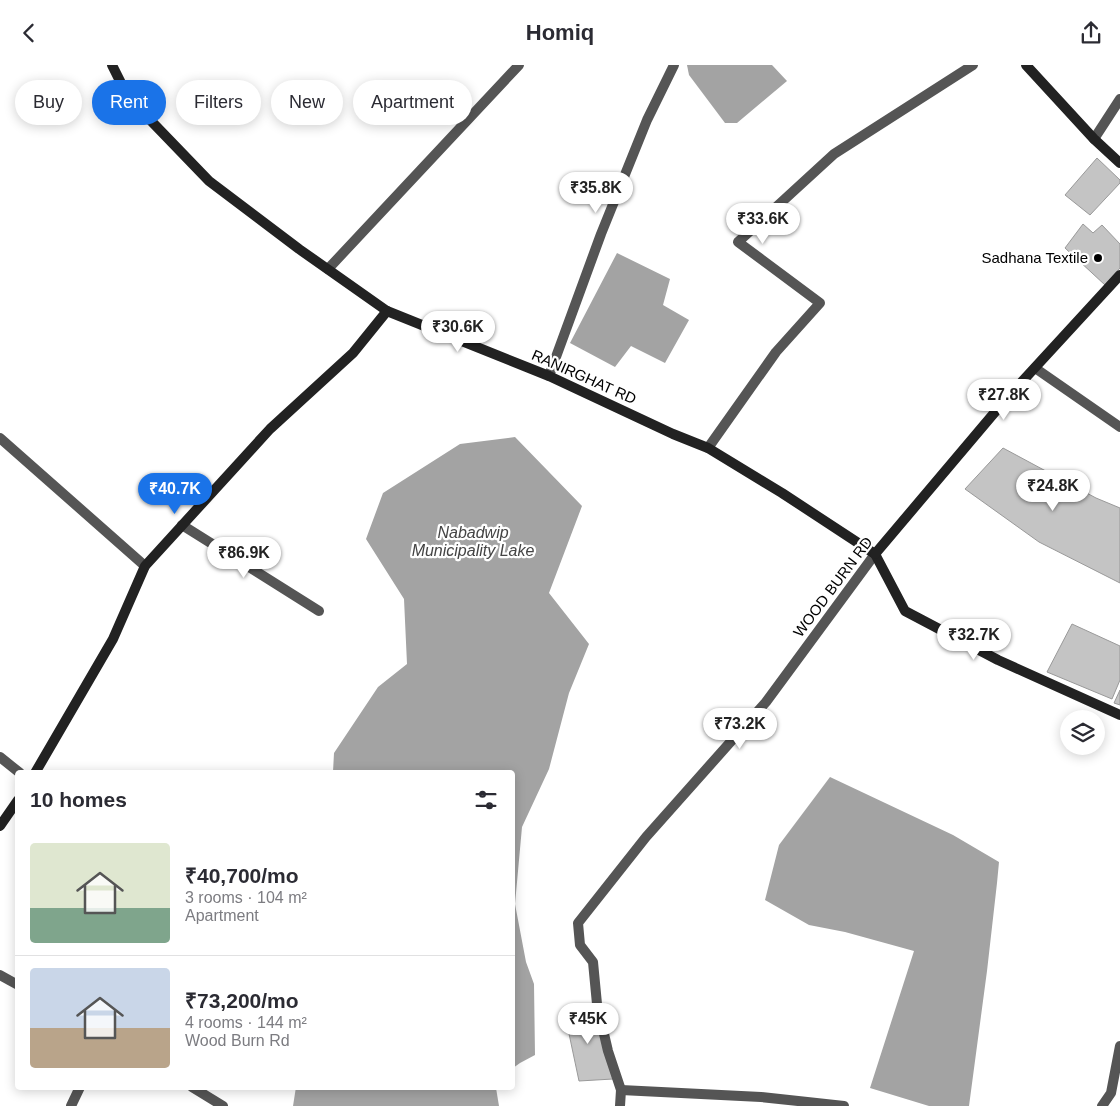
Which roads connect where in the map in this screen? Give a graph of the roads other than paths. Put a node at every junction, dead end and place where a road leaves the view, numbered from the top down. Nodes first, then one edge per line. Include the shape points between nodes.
1 (112, 65) edge
2 (519, 65) edge
3 (674, 65) edge
4 (972, 65) edge
5 (1026, 65) edge
6 (1120, 99) edge
7 (1094, 139) junction
8 (1120, 163) edge
9 (328, 269) junction
10 (1119, 277) edge
11 (387, 311) junction
12 (1035, 368) junction
13 (549, 376) junction
14 (1120, 427) edge
15 (0, 438) edge
16 (708, 449) junction
17 (182, 525) junction
18 (875, 554) junction
19 (145, 566) junction
20 (319, 611) dead end
21 (1120, 715) edge
22 (0, 757) edge
23 (16, 770) edge
24 (37, 770) edge
25 (15, 804) edge
26 (0, 825) edge
27 (0, 975) edge
28 (15, 983) edge
29 (1120, 1046) edge
30 (79, 1090) edge
31 (197, 1090) edge
32 (621, 1090) junction
33 (71, 1106) edge
34 (223, 1106) edge
35 (620, 1106) edge
36 (844, 1106) edge
37 (1102, 1106) edge

1 - 9 street, RANIRGHAT RD via 128,97 209,181
2 - 9 street
3 - 13 street via 647,119
4 - 16 street via 834,155 738,242 820,303 776,353
5 - 7 street
6 - 7 street
7 - 8 street
9 - 11 street, RANIRGHAT RD
10 - 12 street, WOOD BURN RD
11 - 13 street, RANIRGHAT RD
11 - 17 street via 353,353 270,429
12 - 14 street
12 - 18 street, WOOD BURN RD
13 - 16 street, RANIRGHAT RD
15 - 19 street
16 - 18 street, RANIRGHAT RD
17 - 19 street
17 - 20 street
18 - 21 street via 905,611 998,661
18 - 32 street, WOOD BURN RD via 766,702 646,837 578,923 580,945 593,962 608,1051
19 - 24 street via 113,639
22 - 23 street
25 - 26 street
27 - 28 street
29 - 37 street via 1111,1093
30 - 33 street
31 - 34 street
32 - 35 street
32 - 36 street via 761,1097

